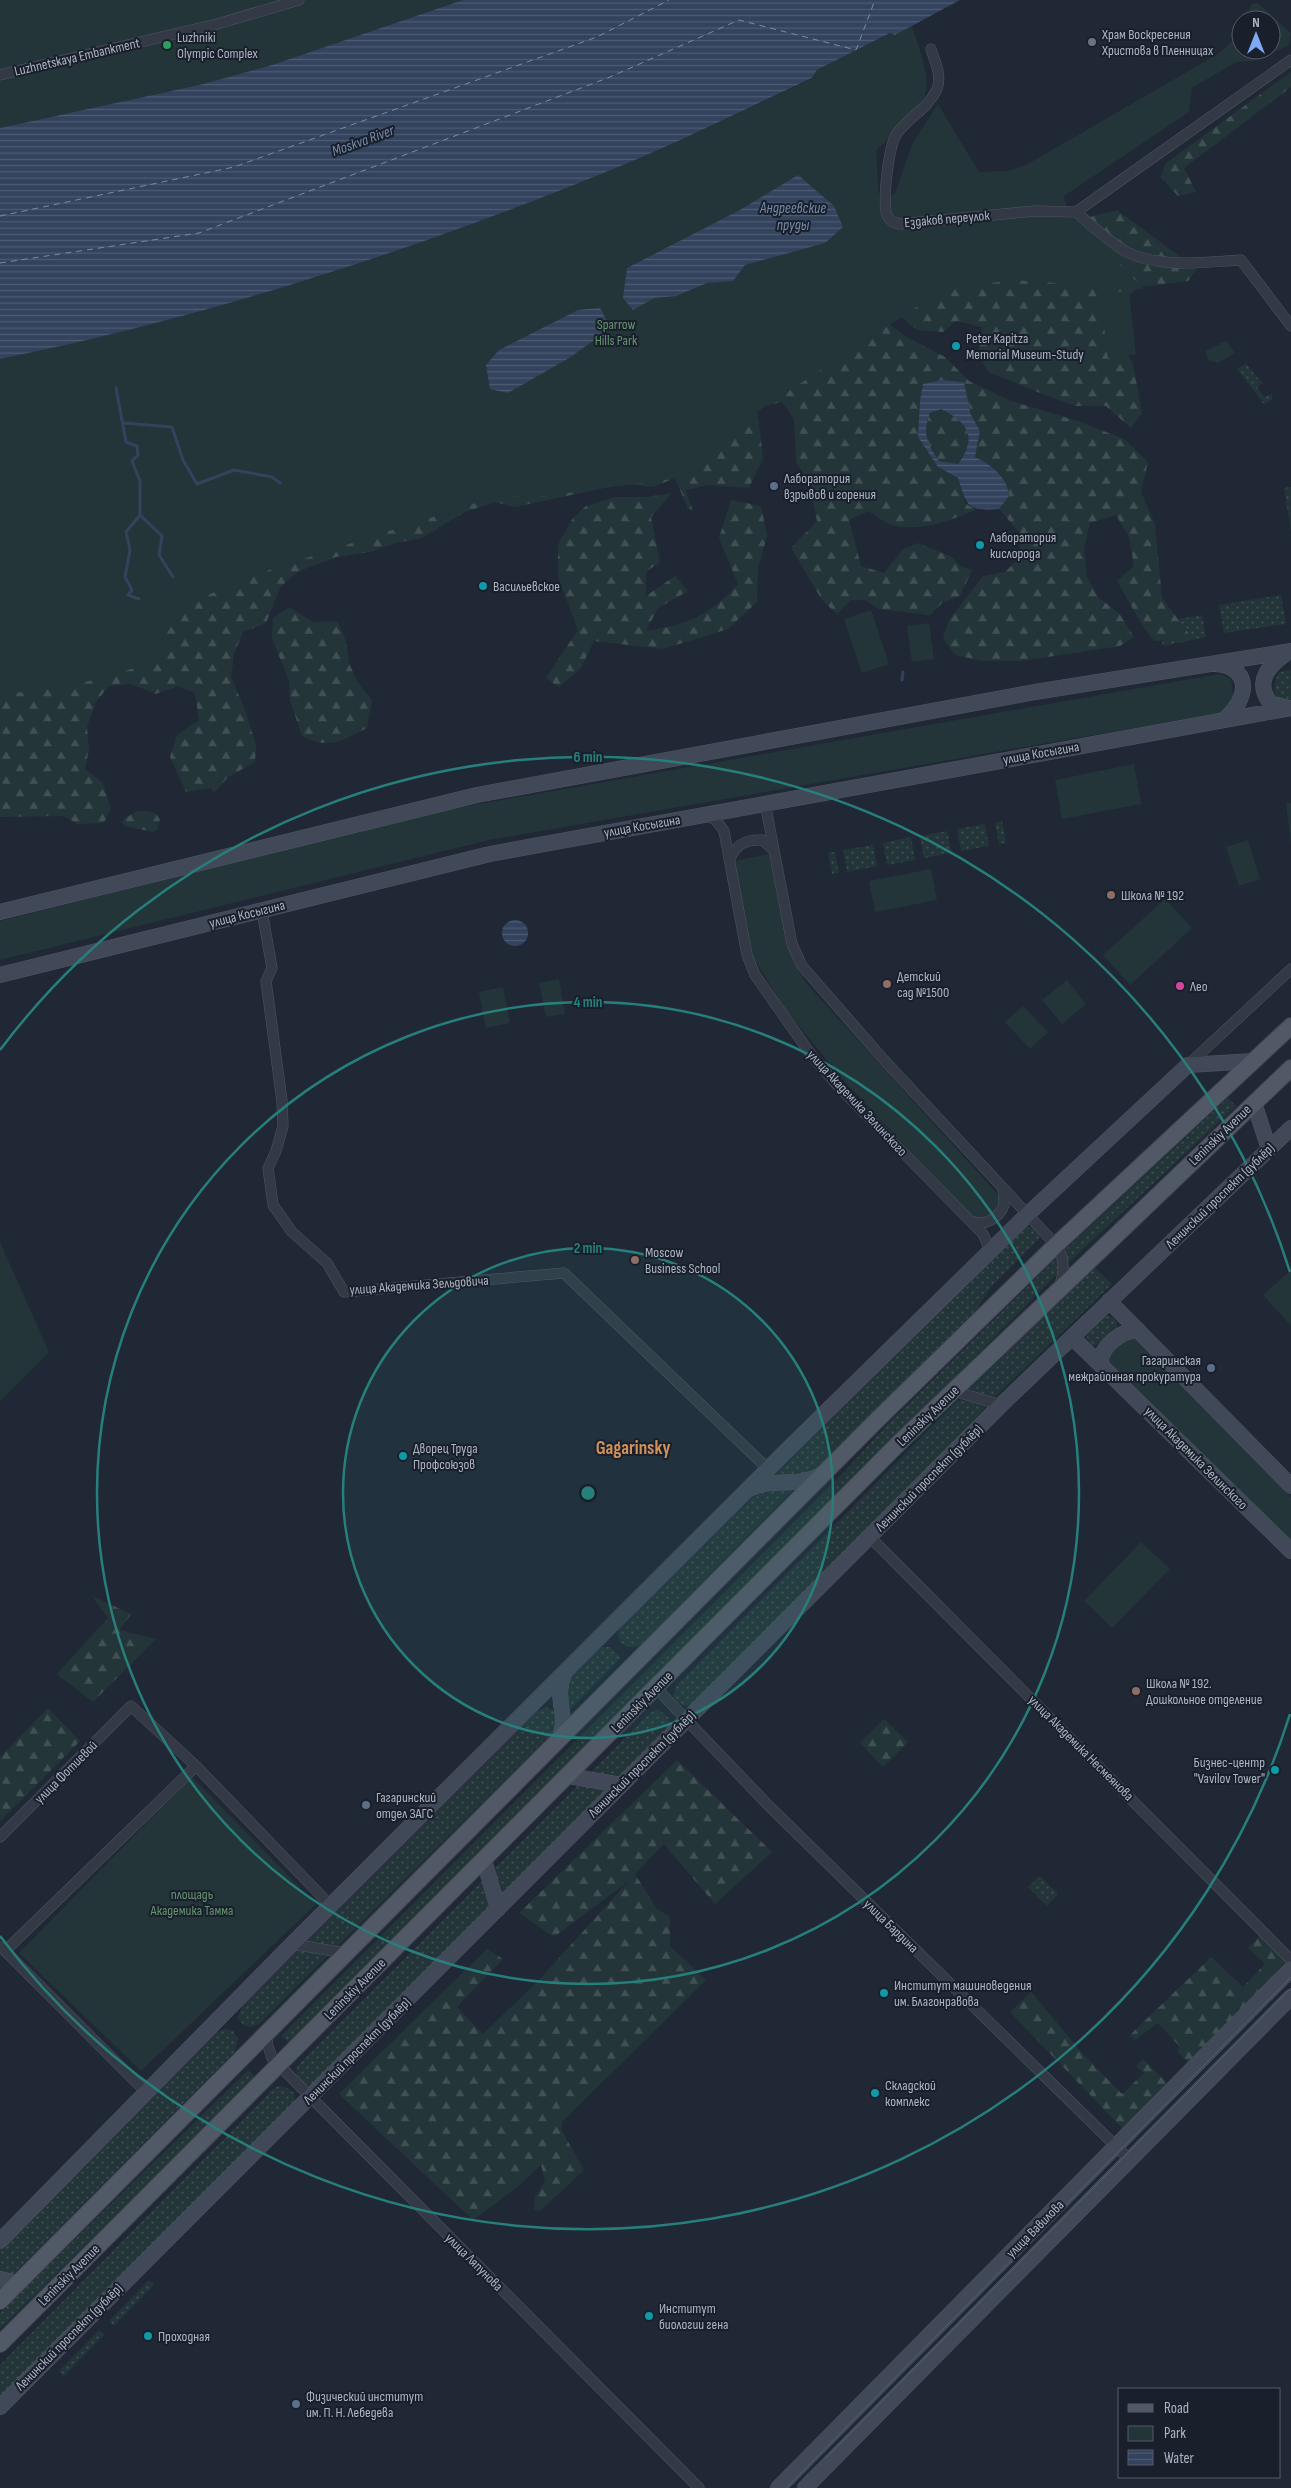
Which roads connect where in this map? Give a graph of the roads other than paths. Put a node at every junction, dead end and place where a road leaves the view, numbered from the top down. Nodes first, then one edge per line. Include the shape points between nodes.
1 (299, 0) edge
2 (931, 49) dead end
3 (1291, 60) edge
4 (0, 75) edge
5 (1076, 212) junction
6 (1291, 326) edge
7 (1290, 651) edge
8 (1215, 664) junction
9 (1290, 708) edge
10 (1224, 720) junction
11 (764, 803) junction
12 (703, 815) junction
13 (774, 850) junction
14 (730, 859) junction
15 (262, 911) junction
16 (0, 912) edge
17 (1291, 969) edge
18 (0, 975) edge
19 (1291, 1026) edge
20 (1254, 1061) junction
21 (1188, 1065) junction
22 (1291, 1068) edge
23 (1254, 1103) junction
24 (1291, 1128) edge
25 (1269, 1149) junction
26 (1003, 1188) junction
27 (1028, 1214) junction
28 (970, 1221) junction
29 (1056, 1244) junction
30 (990, 1250) junction
31 (1058, 1290) junction
32 (1110, 1301) junction
33 (1138, 1330) junction
34 (1072, 1337) junction
35 (1101, 1364) junction
36 (953, 1391) junction
37 (1001, 1405) junction
38 (768, 1469) junction
39 (825, 1473) junction
40 (1291, 1486) edge
41 (747, 1490) junction
42 (870, 1537) junction
43 (1291, 1551) edge
44 (564, 1673) junction
45 (656, 1688) junction
46 (685, 1720) junction
47 (559, 1739) junction
48 (196, 1766) junction
49 (569, 1776) junction
50 (621, 1785) junction
51 (0, 1838) edge
52 (484, 1860) junction
53 (331, 1906) junction
54 (498, 1909) junction
55 (292, 1944) junction
56 (2, 1949) edge
57 (345, 1953) junction
58 (1291, 1960) edge
59 (1291, 1969) edge
60 (1291, 1997) edge
61 (272, 2027) junction
62 (279, 2065) junction
63 (146, 2093) junction
64 (311, 2098) junction
65 (1116, 2146) junction
66 (1130, 2160) junction
67 (0, 2241) edge
68 (0, 2279) edge
69 (18, 2283) junction
70 (0, 2301) edge
71 (0, 2344) edge
72 (0, 2407) edge
73 (699, 2488) edge
74 (778, 2488) edge
75 (805, 2488) edge

1 - 4 street, Luzhnetskaya Embankment via 217,24
2 - 5 street, Ездаков переулок via 939,74 937,88 929,102 897,134 890,155 884,202 892,222 900,224 1035,211
3 - 5 street
5 - 6 street via 1127,252 1155,260 1190,263 1241,260
7 - 8 street
7 - 9 street via 1268,669 1262,688 1270,703
8 - 10 street via 1234,669 1243,685 1240,702
8 - 16 street via 1055,689 477,795
9 - 10 street, улица Косыгина
10 - 11 street, улица Косыгина
11 - 12 street, улица Косыгина
11 - 13 street
12 - 14 street, улица Академика Зелинского via 720,824
12 - 15 street, улица Косыгина via 490,854
13 - 14 street via 762,840 749,841 737,846
13 - 26 street via 792,944 802,966
14 - 28 street, улица Академика Зелинского via 749,965 775,1007 837,1085
15 - 18 street, улица Косыгина
15 - 38 street, улица Академика Зельдовича via 272,968 266,981 283,1126 268,1173 273,1205 292,1232 326,1264 344,1292 564,1273
17 - 21 street
19 - 20 main road
20 - 21 street
20 - 29 main road
21 - 27 street
22 - 23 main road, Leninskiy Avenue
23 - 25 street
23 - 31 main road, Leninskiy Avenue
24 - 25 street, Ленинский проспект (дублёр)
25 - 32 street, Ленинский проспект (дублёр)
26 - 27 street
26 - 28 street via 1004,1204 995,1218 982,1224
27 - 29 street
27 - 30 street
28 - 30 street, улица Академика Зелинского via 986,1239
29 - 31 street via 1064,1270
29 - 39 main road
30 - 38 street
31 - 36 main road, Leninskiy Avenue
32 - 33 street
32 - 34 street, Ленинский проспект (дублёр)
33 - 35 street via 1121,1334 1104,1350
33 - 40 street
34 - 35 street, улица Академика Зелинского
34 - 37 street, Ленинский проспект (дублёр)
35 - 43 street, улица Академика Зелинского
36 - 37 street
36 - 45 main road, Leninskiy Avenue
37 - 42 street, Ленинский проспект (дублёр)
38 - 41 street
39 - 41 street via 808,1481 762,1484
39 - 47 main road
41 - 44 street
42 - 46 street, Ленинский проспект (дублёр)
42 - 58 street, улица Академика Несмеянова
44 - 47 street via 559,1690 564,1725
44 - 53 street
45 - 46 street, улица Бардина
45 - 49 main road, Leninskiy Avenue
46 - 50 street, Ленинский проспект (дублёр)
46 - 65 street, улица Бардина via 768,1806
47 - 57 main road
48 - 51 street, улица Фотиевой via 132,1706
48 - 53 street
48 - 56 street
49 - 50 street
49 - 52 main road, Leninskiy Avenue
50 - 54 street, Ленинский проспект (дублёр)
52 - 54 street
52 - 62 main road, Leninskiy Avenue
53 - 55 street
54 - 64 street, Ленинский проспект (дублёр)
55 - 57 street
55 - 63 street
56 - 63 street
57 - 61 main road
59 - 65 street, улица Вавилова
60 - 66 street, улица Вавилова
61 - 62 street, улица Ляпунова via 268,2035 268,2051
61 - 69 main road
62 - 64 street, улица Ляпунова
62 - 71 main road, Leninskiy Avenue
63 - 67 street
64 - 72 street, Ленинский проспект (дублёр)
64 - 73 street, улица Ляпунова
65 - 66 street, улица Бардина
65 - 74 street, улица Вавилова
66 - 75 street, улица Вавилова
68 - 69 street
69 - 70 main road

